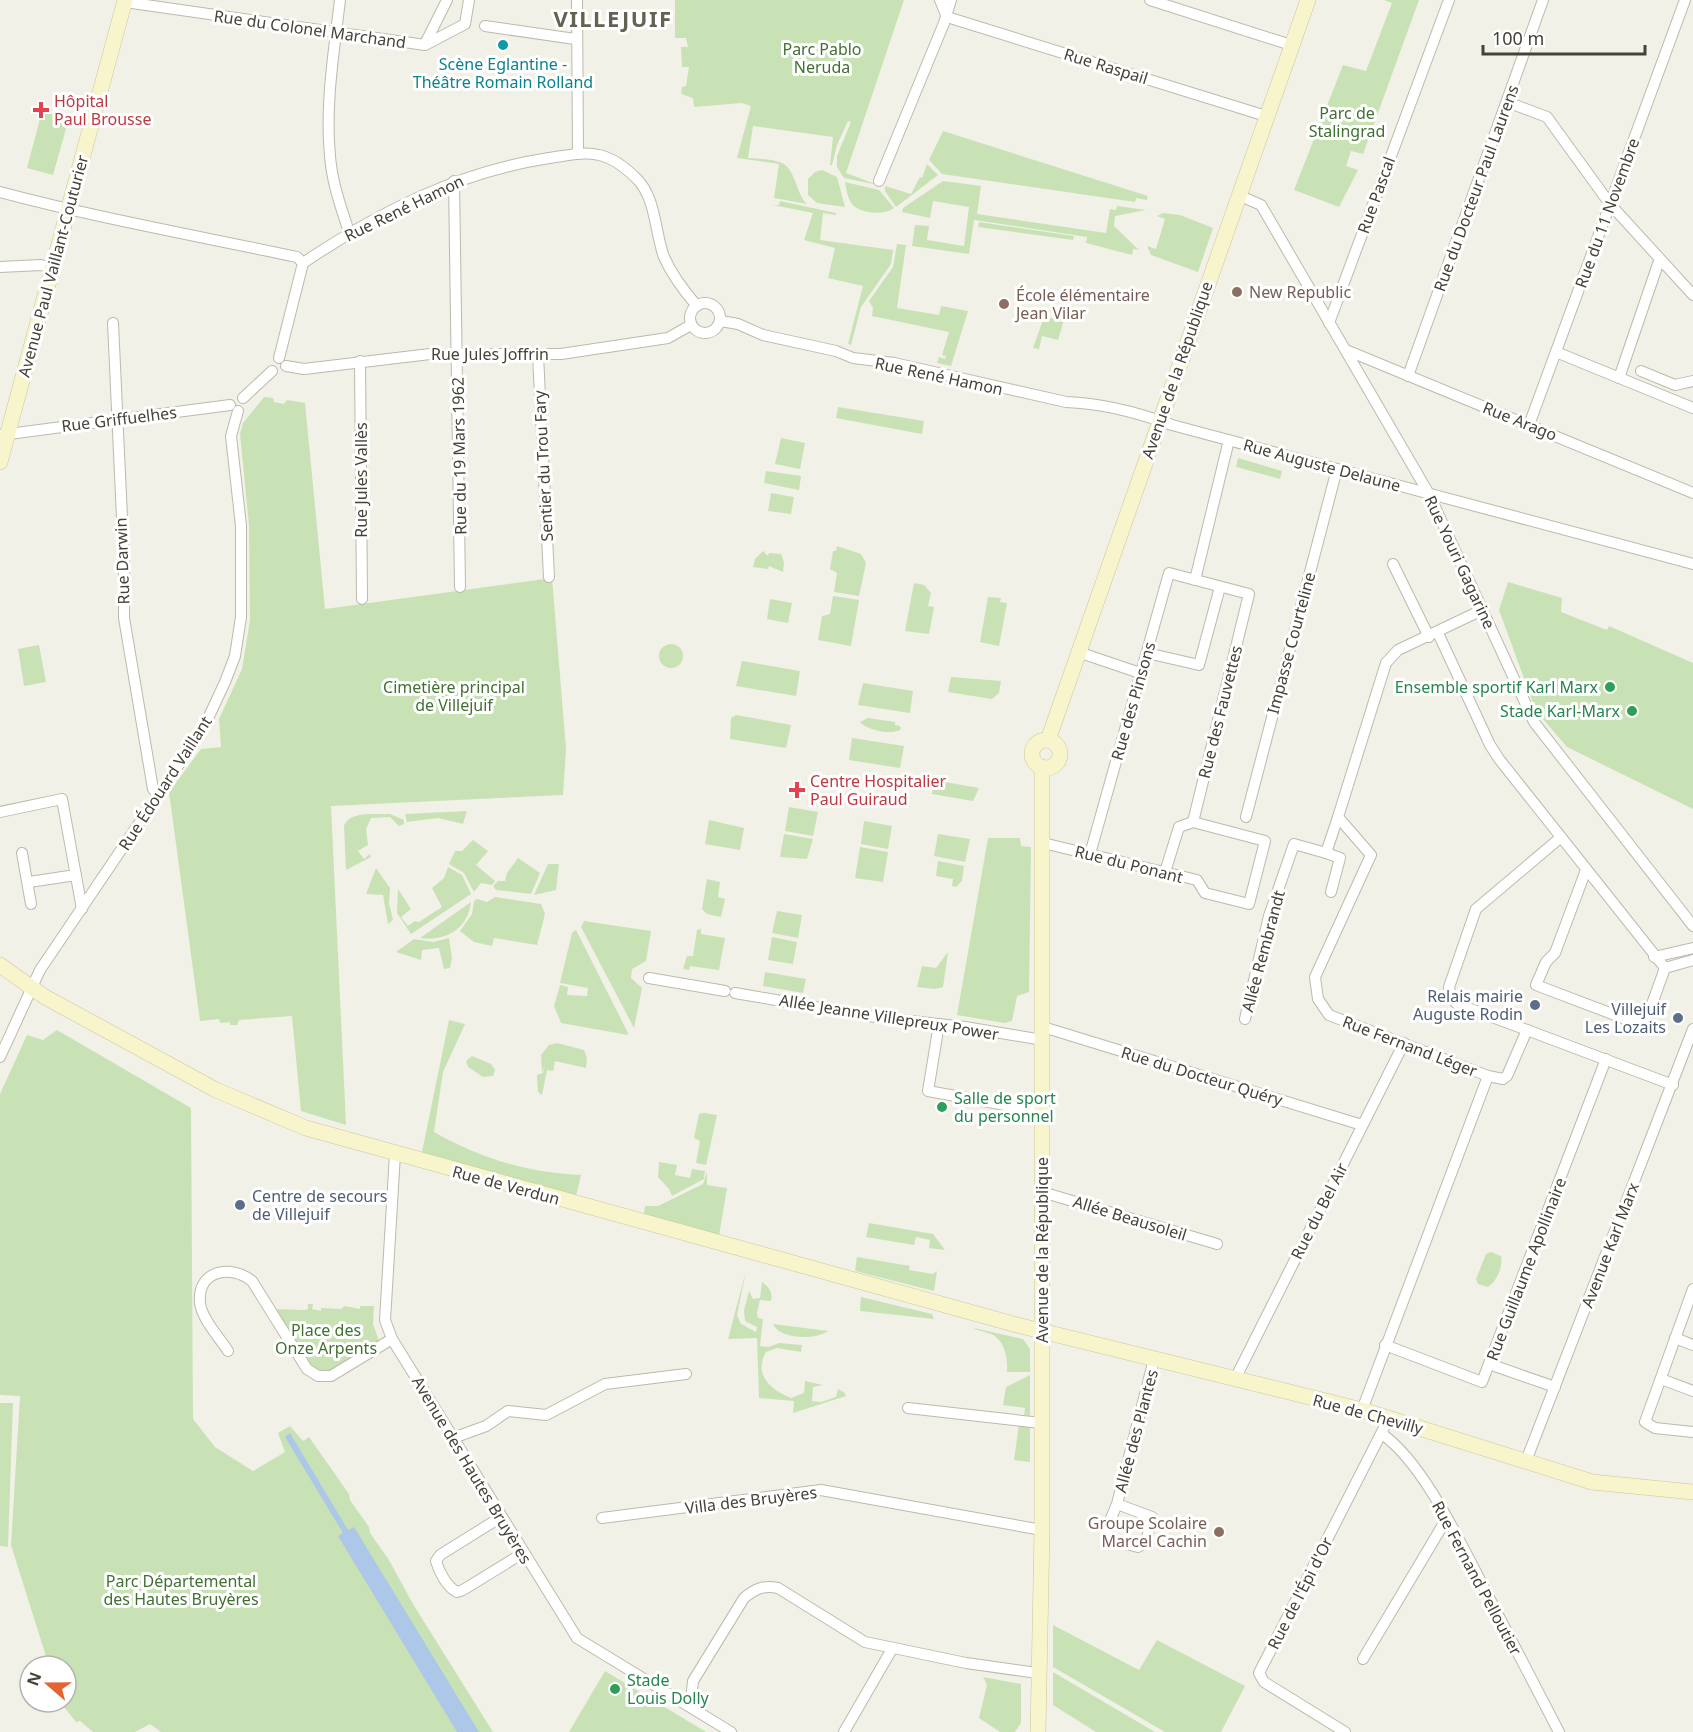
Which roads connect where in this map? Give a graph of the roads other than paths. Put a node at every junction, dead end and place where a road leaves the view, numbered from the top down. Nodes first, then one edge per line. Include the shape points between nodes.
1 (340, 0) edge
2 (447, 0) edge
3 (469, 0) edge
4 (577, 0) edge
5 (940, 0) edge
6 (951, 0) edge
7 (1149, 0) edge
8 (1308, 0) edge
9 (1449, 0) edge
10 (1543, 0) edge
11 (1685, 0) edge
12 (125, 1) edge
13 (947, 17) junction
14 (485, 26) dead end
15 (336, 34) junction
16 (575, 39) dead end
17 (425, 45) junction
18 (1291, 45) junction
19 (1507, 102) junction
20 (1266, 116) junction
21 (578, 154) junction
22 (454, 181) junction
23 (879, 181) dead end
24 (0, 192) edge
25 (1238, 195) junction
26 (1610, 204) junction
27 (68, 210) junction
28 (349, 232) junction
29 (1659, 261) junction
30 (303, 263) junction
31 (0, 267) edge
32 (53, 268) junction
33 (1693, 295) edge
34 (697, 306) junction
35 (721, 321) junction
36 (113, 323) dead end
37 (1329, 323) junction
38 (691, 325) junction
39 (1346, 350) junction
40 (1556, 352) junction
41 (458, 354) junction
42 (538, 355) junction
43 (360, 361) junction
44 (282, 362) junction
45 (1641, 370) dead end
46 (1408, 376) junction
47 (1619, 378) junction
48 (1693, 381) edge
49 (234, 408) junction
50 (1693, 408) edge
51 (116, 419) junction
52 (1159, 421) junction
53 (1529, 425) junction
54 (4, 434) edge
55 (1229, 440) junction
56 (0, 462) edge
57 (1337, 469) junction
58 (1693, 493) edge
59 (1429, 494) junction
60 (1393, 564) dead end
61 (1693, 564) edge
62 (549, 577) dead end
63 (1195, 580) junction
64 (460, 587) dead end
65 (1220, 587) junction
66 (362, 599) dead end
67 (1482, 610) junction
68 (1433, 635) junction
69 (1078, 652) junction
70 (1147, 653) junction
71 (1140, 673) junction
72 (158, 795) junction
73 (0, 812) edge
74 (1246, 817) dead end
75 (1338, 817) junction
76 (1193, 822) junction
77 (1560, 837) junction
78 (1043, 843) junction
79 (22, 853) dead end
80 (1326, 853) junction
81 (1090, 854) junction
82 (1586, 870) junction
83 (1165, 872) junction
84 (76, 875) junction
85 (29, 882) junction
86 (1331, 892) dead end
87 (32, 904) dead end
88 (82, 909) junction
89 (1693, 926) edge
90 (1693, 948) edge
91 (1654, 957) junction
92 (1693, 960) edge
93 (0, 965) edge
94 (1665, 968) junction
95 (649, 978) dead end
96 (32, 988) junction
97 (1245, 1019) dead end
98 (939, 1024) junction
99 (1693, 1029) edge
100 (1527, 1030) junction
101 (1043, 1034) junction
102 (1404, 1043) junction
103 (0, 1057) edge
104 (1606, 1059) junction
105 (1488, 1076) junction
106 (1673, 1085) junction
107 (1043, 1112) junction
108 (1362, 1125) junction
109 (395, 1154) junction
110 (1042, 1192) junction
111 (1217, 1244) dead end
112 (1693, 1289) edge
113 (1042, 1332) junction
114 (1676, 1338) junction
115 (392, 1339) junction
116 (1385, 1345) junction
117 (1693, 1345) edge
118 (228, 1351) dead end
119 (1154, 1359) junction
120 (1489, 1364) junction
121 (686, 1374) dead end
122 (1235, 1379) junction
123 (1661, 1379) junction
124 (1555, 1387) junction
125 (1693, 1391) edge
126 (908, 1408) dead end
127 (1362, 1410) junction
128 (1389, 1418) junction
129 (1041, 1423) junction
130 (1693, 1432) edge
131 (1382, 1434) junction
132 (453, 1437) junction
133 (1526, 1461) junction
134 (1693, 1492) edge
135 (1117, 1504) junction
136 (501, 1518) junction
137 (602, 1518) dead end
138 (1448, 1518) junction
139 (1042, 1530) junction
140 (523, 1553) junction
141 (892, 1649) junction
142 (1363, 1659) dead end
143 (1037, 1673) junction
144 (698, 1712) junction
145 (731, 1732) edge
146 (844, 1732) edge
147 (1038, 1732) edge
148 (1345, 1732) edge
149 (1559, 1732) edge

1 - 15 street
2 - 17 street
3 - 17 street via 467,24
4 - 21 street
5 - 13 street
6 - 13 street
7 - 18 street
8 - 18 main road, Avenue de la République
9 - 37 street, Rue Pascal
10 - 19 street, Rue du Docteur Paul Laurens
11 - 26 street, Rue du 11 Novembre
12 - 15 street, Rue du Colonel Marchand
12 - 27 main road, Avenue Paul Vaillant-Couturier
13 - 20 street, Rue Raspail
13 - 23 street
14 - 16 street
15 - 17 street, Rue du Colonel Marchand
15 - 28 street via 328,116 330,157 335,190
18 - 20 main road, Avenue de la République
19 - 26 street via 1547,117
19 - 46 street, Rue du Docteur Paul Laurens
20 - 25 main road, Avenue de la République
21 - 22 street, Rue René Hamon via 498,167
21 - 34 street, Rue René Hamon via 604,156 639,180 646,191 664,256
22 - 28 street, Rue René Hamon
22 - 41 street, Rue du 19 Mars 1962
24 - 27 street
25 - 37 street, Rue Youri Gagarine via 1262,205
25 - 52 main road, Avenue de la République
26 - 29 street
26 - 40 street, Rue du 11 Novembre
27 - 30 street via 297,257
27 - 32 main road, Avenue Paul Vaillant-Couturier
28 - 30 street, Rue René Hamon
29 - 33 street
29 - 47 street
30 - 44 street
31 - 32 street
32 - 54 main road, Avenue Paul Vaillant-Couturier
34 - 35 street, Rue René Hamon via 714,306
34 - 38 street via 690,316
35 - 38 street via 709,333 698,332
35 - 52 street, Rue René Hamon via 853,358 894,363
36 - 51 street, Rue Darwin
37 - 39 street, Rue Youri Gagarine
38 - 42 street, Rue Jules Joffrin via 668,338
39 - 46 street, Rue Arago
39 - 59 street, Rue Youri Gagarine
40 - 47 street
40 - 53 street, Rue du 11 Novembre
41 - 42 street, Rue Jules Joffrin
41 - 43 street, Rue Jules Joffrin
41 - 64 street, Rue du 19 Mars 1962
42 - 62 street, Sentier du Trou Fary
43 - 44 street, Rue Jules Joffrin via 304,369
43 - 66 street, Rue Jules Vallès
44 - 49 street via 271,361 272,371 243,398 234,397
45 - 48 street via 1676,385
46 - 53 street, Rue Arago
47 - 50 street
49 - 51 street, Rue Griffuelhes
49 - 72 street, Rue Édouard Vaillant via 231,436 241,526 241,617 234,656 204,727
51 - 54 street, Rue Griffuelhes
51 - 72 street, Rue Darwin via 124,618 153,789
52 - 55 street, Rue Auguste Delaune
52 - 69 main road, Avenue de la République
53 - 58 street, Rue Arago
54 - 56 main road, Avenue Paul Vaillant-Couturier
55 - 57 street, Rue Auguste Delaune
55 - 63 street
57 - 59 street, Rue Auguste Delaune
57 - 74 street, Impasse Courteline
59 - 61 street, Rue Auguste Delaune
59 - 67 street, Rue Youri Gagarine
60 - 68 street
63 - 65 street, Rue des Fauvettes
63 - 70 street, Rue des Pinsons via 1169,573
65 - 70 street via 1199,665
65 - 76 street, Rue des Fauvettes via 1249,594
67 - 68 street
67 - 89 street, Rue Youri Gagarine via 1534,722
68 - 75 street via 1398,650 1386,663
68 - 77 street via 1490,745
69 - 71 street
69 - 78 main road, Avenue de la République via 1048,740 1056,744 1060,757 1051,767 1042,767
70 - 71 street, Rue des Pinsons
71 - 81 street, Rue des Pinsons
72 - 88 street, Rue Édouard Vaillant
73 - 84 street via 62,799
75 - 80 street
75 - 102 street, Rue Fernand Léger via 1371,855 1315,977 1318,999 1329,1015
76 - 83 street via 1179,827
76 - 83 street, Rue du Ponant via 1265,841 1249,904 1205,892 1197,880
77 - 82 street
77 - 100 street via 1476,909 1449,987 1457,1004
78 - 81 street, Rue du Ponant
78 - 101 main road, Avenue de la République
79 - 85 street
80 - 86 street via 1340,858
80 - 97 street, Allée Rembrandt via 1294,844 1269,916
81 - 83 street, Rue du Ponant
82 - 91 street
82 - 94 street via 1555,953 1546,962 1536,985 1644,1026
84 - 85 street
84 - 88 street
85 - 87 street
88 - 96 street, Rue Édouard Vaillant
90 - 91 street
91 - 94 street
92 - 94 street
93 - 96 main road, Rue de Verdun
95 - 98 street, Allée Jeanne Villepreux Power via 868,1016
96 - 103 street, Rue Édouard Vaillant
96 - 109 main road, Rue de Verdun via 222,1094 306,1128
98 - 101 street, Allée Jeanne Villepreux Power
98 - 107 street via 928,1091
99 - 106 street, Avenue Karl Marx
100 - 104 street
100 - 105 street via 1507,1076
101 - 107 main road, Avenue de la République
101 - 108 street, Rue du Docteur Quéry
102 - 105 street, Rue Fernand Léger
102 - 108 street, Rue du Bel Air
104 - 106 street
104 - 120 street, Rue Guillaume Apollinaire
105 - 116 street, Rue Fernand Léger
106 - 124 street, Avenue Karl Marx
107 - 110 main road, Avenue de la République
108 - 122 street, Rue du Bel Air
109 - 113 main road, Rue de Verdun
109 - 115 street, Avenue des Hautes Bruyères via 384,1320
110 - 111 street, Allée Beausoleil
110 - 113 main road, Avenue de la République
112 - 114 street
113 - 119 main road, Rue de Chevilly
113 - 129 main road, Avenue de la République
114 - 117 street
114 - 123 street
115 - 118 street via 331,1376 318,1376 307,1369 252,1281 241,1272 226,1270 211,1277 201,1291 202,1311
115 - 132 street, Avenue des Hautes Bruyères
116 - 120 street, Rue Guillaume Apollinaire via 1482,1382
116 - 127 street, Rue Fernand Léger
119 - 122 main road, Rue de Chevilly
119 - 135 street, Allée des Plantes
120 - 124 street
121 - 132 street via 606,1384 546,1414 508,1411 486,1425
122 - 127 main road, Rue de Chevilly
123 - 125 street
123 - 130 street via 1646,1424
124 - 133 street, Avenue Karl Marx
126 - 129 street
127 - 128 main road, Rue de Chevilly
128 - 131 street, Rue de l'Épi d'Or
128 - 133 main road, Rue de Chevilly
129 - 139 main road, Avenue de la République
131 - 138 street, Rue Fernand Pelloutier via 1412,1466
131 - 148 street, Rue de l'Épi d'Or via 1259,1673 1264,1682
132 - 136 street, Avenue des Hautes Bruyères
133 - 134 main road, Rue de Chevilly via 1592,1482
135 - 135 street, Allée des Plantes via 1152,1517 1146,1542 1138,1547 1108,1539 1107,1528
136 - 140 street, Avenue des Hautes Bruyères
136 - 140 street via 440,1555 436,1561 438,1568 451,1589 463,1590
137 - 139 street, Villa des Bruyères via 821,1490
138 - 142 street
138 - 149 street, Rue Fernand Pelloutier
139 - 143 main road, Avenue de la République
140 - 144 street, Avenue des Hautes Bruyères via 577,1638
141 - 143 street
141 - 144 street via 865,1642 777,1588 766,1586 744,1598 693,1681 691,1700
141 - 146 street
143 - 147 main road, Avenue de la République
144 - 145 street, Avenue des Hautes Bruyères

